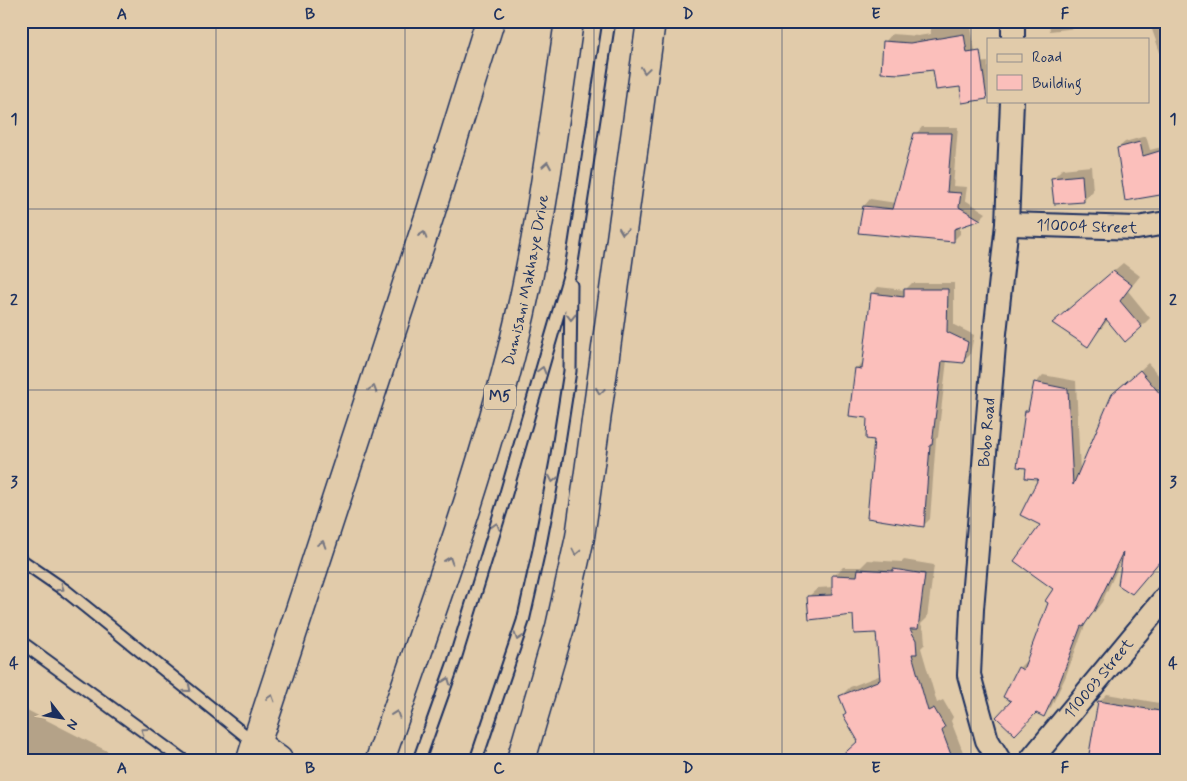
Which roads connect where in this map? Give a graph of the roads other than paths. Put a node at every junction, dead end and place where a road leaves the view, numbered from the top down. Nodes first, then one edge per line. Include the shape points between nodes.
1 (490, 21) edge
2 (569, 21) edge
3 (608, 21) edge
4 (651, 21) edge
5 (1013, 21) edge
6 (1013, 38) edge
7 (1012, 102) edge
8 (1007, 224) junction
9 (1166, 224) edge
10 (571, 269) junction
11 (21, 560) edge
12 (1166, 597) edge
13 (21, 642) edge
14 (254, 752) edge
15 (183, 760) edge
16 (278, 760) edge
17 (380, 760) edge
18 (419, 760) edge
19 (476, 760) edge
20 (521, 760) edge
21 (999, 760) edge
22 (1031, 760) edge

14 -> 1 main road via 431,212
17 -> 2 main road, Dumisani Makhaye Drive / M5 via 470,500 507,372 528,277
3 - 10 lane
4 -> 20 main road via 580,537 560,627
5 - 6 street
7 - 8 street, Bobo Road
8 - 9 street, 110004 Street via 1137,228
8 - 21 street, Bobo Road via 983,471 969,675 987,740
18 -> 10 lane via 454,662 502,507
10 -> 19 lane via 570,370 556,461 523,621
11 -> 14 lane via 66,591
12 - 22 street, 110003 Street
15 -> 13 lane
14 - 16 main road

